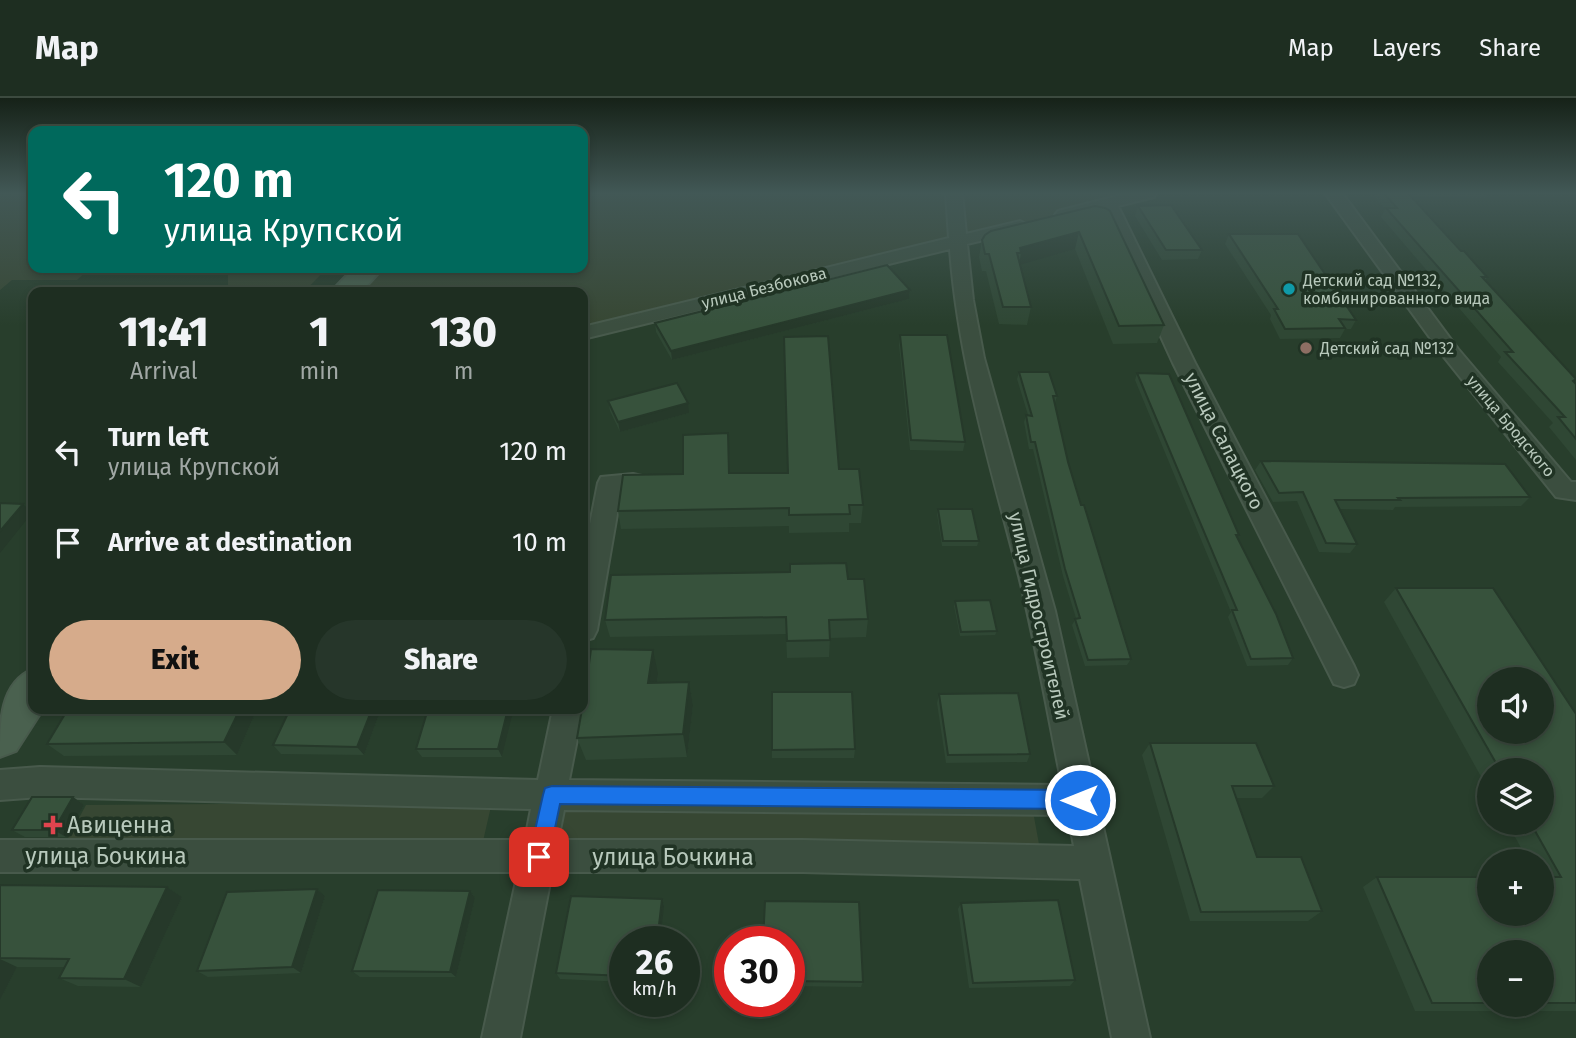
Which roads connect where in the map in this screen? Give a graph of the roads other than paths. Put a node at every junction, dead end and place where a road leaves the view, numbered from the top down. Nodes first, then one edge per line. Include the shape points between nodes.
1 (957, 237) edge
2 (974, 237) edge
3 (1125, 237) edge
4 (1365, 237) edge
5 (957, 241) junction
6 (364, 273) edge
7 (350, 287) edge
8 (588, 332) edge
9 (633, 482) edge
10 (1570, 491) edge
11 (588, 603) edge
12 (1344, 675) dead end
13 (28, 695) edge
14 (567, 714) edge
15 (0, 737) edge
16 (0, 785) edge
17 (552, 795) junction
18 (1080, 800) junction
19 (0, 856) edge
20 (539, 857) junction
21 (1094, 863) junction
22 (501, 1038) edge
23 (1131, 1038) edge

1 - 5 street, улица Гидростроителей
2 - 5 street, улица Безбокова
3 - 12 street, улица Салацкого via 1184,363
4 - 10 street, улица Бродского via 1451,353
5 - 8 street, улица Безбокова
5 - 18 street, улица Гидростроителей via 974,358 1041,611
6 - 7 main road
9 - 11 street via 610,483
13 - 15 main road
14 - 17 street
16 - 17 street via 40,782
17 - 18 street
17 - 20 street
18 - 21 street, улица Гидростроителей
19 - 20 street, улица Бочкина
20 - 21 street, улица Бочкина via 803,856
20 - 22 street
21 - 23 street, улица Гидростроителей

